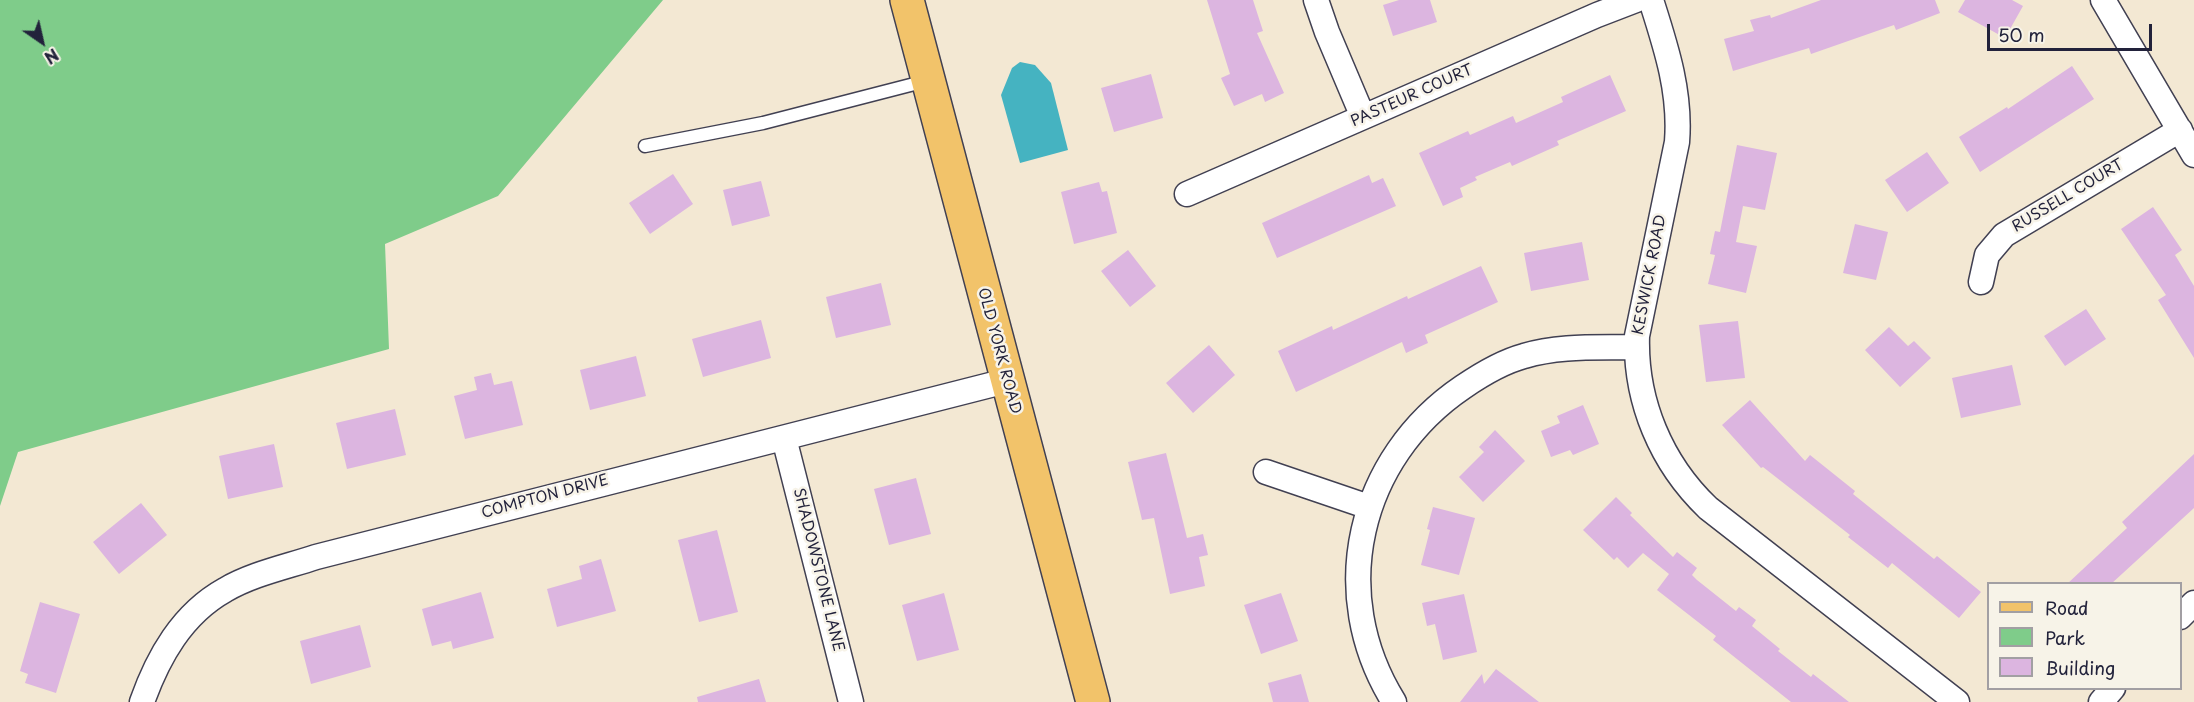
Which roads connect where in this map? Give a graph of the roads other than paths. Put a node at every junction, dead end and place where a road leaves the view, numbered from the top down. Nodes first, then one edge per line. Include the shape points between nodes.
1 (907, 0) edge
2 (1316, 0) edge
3 (1636, 0) edge
4 (1652, 0) edge
5 (2103, 0) edge
6 (927, 81) junction
7 (1363, 117) junction
8 (2180, 130) junction
9 (645, 146) dead end
10 (2194, 155) edge
11 (1187, 194) dead end
12 (1981, 282) dead end
13 (1636, 347) junction
14 (1006, 381) junction
15 (784, 438) junction
16 (1266, 472) dead end
17 (1369, 507) junction
18 (2194, 603) edge
19 (2182, 616) edge
20 (2111, 690) edge
21 (142, 702) edge
22 (851, 702) edge
23 (1093, 702) edge
24 (1394, 702) edge
25 (1957, 702) edge
26 (2101, 702) edge

1 - 6 main road, OLD YORK ROAD
2 - 7 street
3 - 7 street, PASTEUR COURT
4 - 13 street, KESWICK ROAD via 1673,69 1678,126
5 - 8 street
6 - 9 lane via 763,123
6 - 14 main road, OLD YORK ROAD
7 - 11 street, PASTEUR COURT
8 - 10 street
8 - 12 street, RUSSELL COURT via 2004,235 1987,255
13 - 17 street via 1538,352 1509,361 1471,381 1436,407 1414,430 1382,477
13 - 25 street, KESWICK ROAD via 1648,414 1666,454 1690,490
14 - 15 street, COMPTON DRIVE
14 - 23 main road, OLD YORK ROAD
15 - 21 street, COMPTON DRIVE via 327,554 255,577 225,590 197,610 156,665
15 - 22 street, SHADOWSTONE LANE
16 - 17 street
17 - 24 street via 1357,573 1359,604 1371,653
18 - 19 street
20 - 26 street

